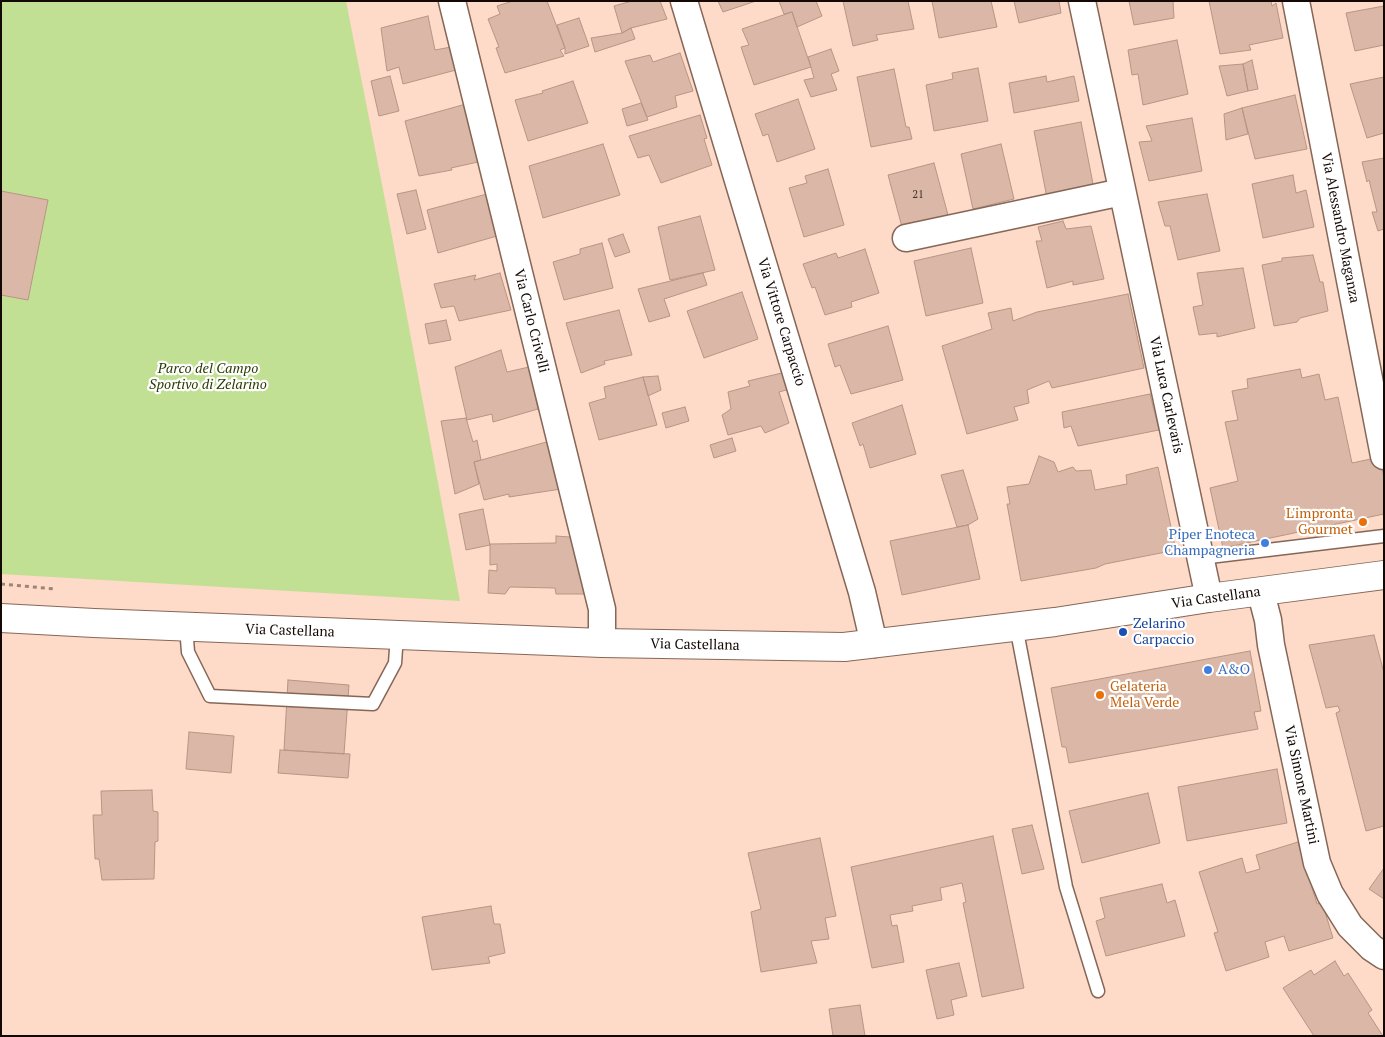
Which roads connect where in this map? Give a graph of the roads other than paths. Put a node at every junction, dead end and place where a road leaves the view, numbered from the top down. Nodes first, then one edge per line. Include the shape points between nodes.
1 (452, 1) edge
2 (684, 1) edge
3 (1082, 1) edge
4 (1296, 1) edge
5 (1122, 192) junction
6 (906, 238) dead end
7 (1384, 456) edge
8 (1384, 536) edge
9 (1201, 558) junction
10 (1384, 576) edge
11 (1261, 592) junction
12 (1209, 598) junction
13 (1, 618) edge
14 (186, 626) junction
15 (1016, 626) junction
16 (397, 635) junction
17 (602, 642) junction
18 (874, 644) junction
19 (1384, 956) edge
20 (1098, 991) dead end

1 - 17 street, Via Carlo Crivelli via 602,609
2 - 18 street, Via Vittore Carpaccio via 862,592
3 - 5 street, Via Luca Carlevaris
4 - 7 street, Via Alessandro Maganza
5 - 6 street
5 - 9 street, Via Luca Carlevaris
8 - 9 lane
9 - 12 street, Via Luca Carlevaris
10 - 11 street, Via Castellana
11 - 12 street, Via Castellana
11 - 19 street, Via Simone Martini via 1317,863 1330,894 1350,926
12 - 15 street, Via Castellana
13 - 14 street, Via Castellana
14 - 16 street, Via Castellana
14 - 16 lane via 188,652 210,696 363,704 373,704 395,663
15 - 18 street, Via Castellana
15 - 20 lane via 1066,887
16 - 17 street, Via Castellana
17 - 18 street, Via Castellana via 806,647

